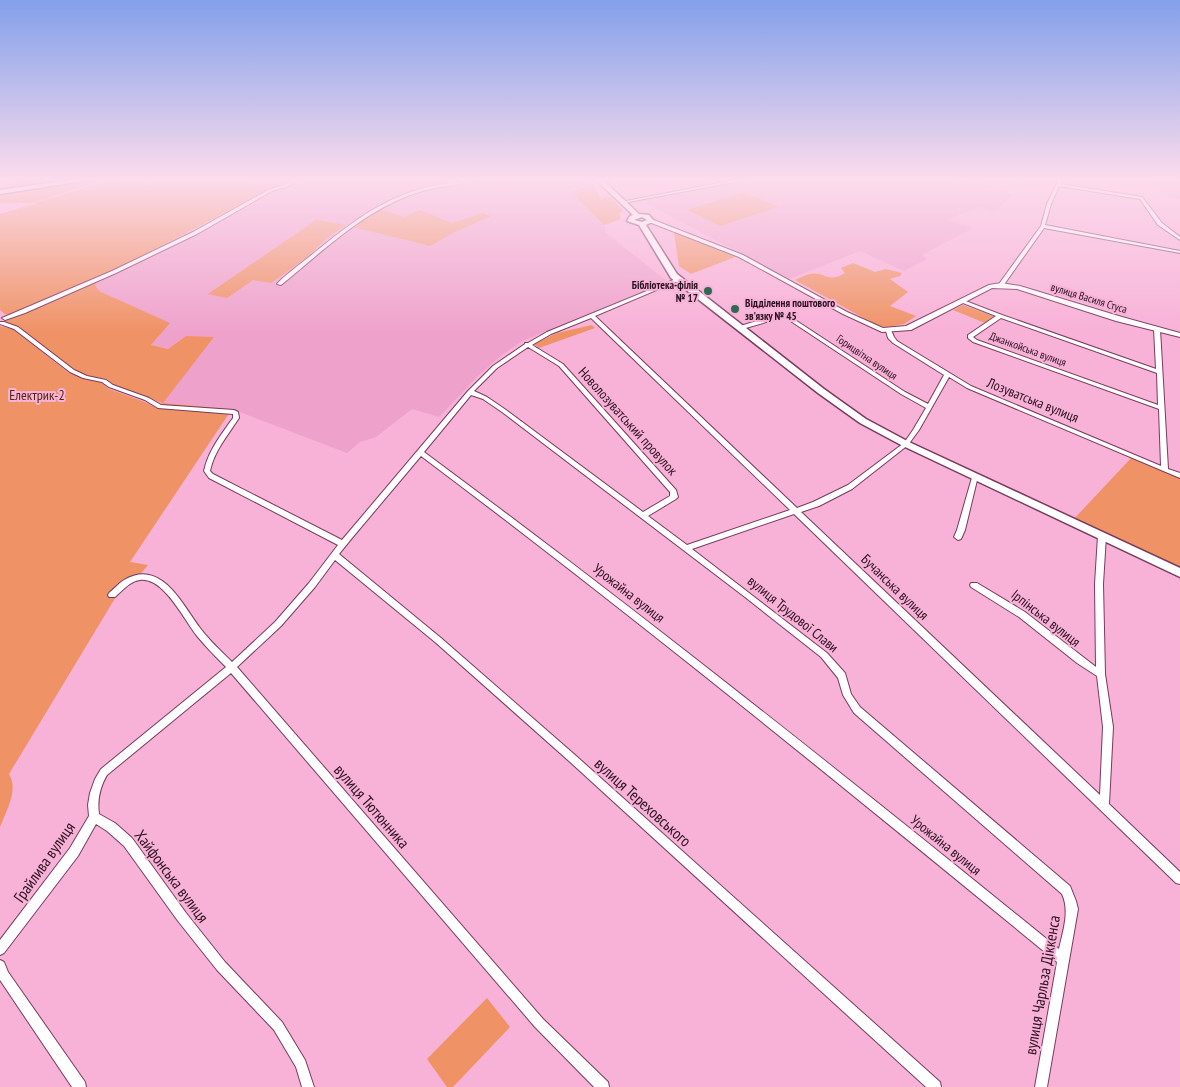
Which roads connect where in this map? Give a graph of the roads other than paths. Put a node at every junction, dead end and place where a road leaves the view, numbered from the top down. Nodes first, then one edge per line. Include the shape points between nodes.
1 (201, 230) edge
2 (345, 230) edge
3 (648, 230) edge
4 (677, 230) edge
5 (1040, 230) edge
6 (1063, 230) edge
7 (1168, 230) edge
8 (1180, 238) edge
9 (1180, 252) edge
10 (678, 280) junction
11 (279, 284) dead end
12 (1001, 285) junction
13 (960, 301) junction
14 (591, 315) junction
15 (1000, 316) junction
16 (2, 320) edge
17 (739, 328) junction
18 (1157, 329) junction
19 (889, 331) junction
20 (1180, 335) edge
21 (527, 344) junction
22 (1159, 372) junction
23 (947, 375) junction
24 (470, 392) junction
25 (929, 407) junction
26 (1160, 408) junction
27 (906, 444) junction
28 (420, 452) junction
29 (1165, 469) junction
30 (975, 476) junction
31 (1180, 476) edge
32 (796, 510) junction
33 (642, 516) junction
34 (1102, 536) junction
35 (958, 537) dead end
36 (343, 544) junction
37 (686, 548) junction
38 (335, 555) junction
39 (1180, 572) edge
40 (974, 585) dead end
41 (112, 595) dead end
42 (232, 667) junction
43 (1101, 674) junction
44 (1104, 805) junction
45 (94, 817) junction
46 (1180, 879) edge
47 (1066, 890) joint
48 (0, 949) edge
49 (1064, 960) junction
50 (1, 974) edge
51 (80, 1087) edge
52 (308, 1087) edge
53 (603, 1087) edge
54 (935, 1087) edge
55 (1041, 1087) edge

1 - 16 street via 114,272
2 - 11 street
3 - 10 main road via 666,265
4 - 19 main road via 741,256 865,324
5 - 12 street
6 - 9 street
7 - 8 street
10 - 14 street
10 - 17 main road
12 - 13 main road, вулиця Василя Стуса via 990,286
12 - 18 main road, вулиця Василя Стуса via 1018,287
13 - 15 street
13 - 19 main road via 908,328
14 - 21 street
14 - 32 street, Бучанська вулиця
15 - 22 street, Джанкойська вулиця
15 - 26 street, Джанкойська вулиця via 970,338
16 - 36 street via 72,372 104,381 160,407 236,414 209,461 207,471 216,480
17 - 25 street, Горицвітна вулиця via 780,316 787,317
17 - 27 main road via 849,412
18 - 20 main road, вулиця Василя Стуса
18 - 22 street
19 - 23 street, Лозуватська вулиця via 895,342
21 - 24 street via 506,358
21 - 33 street, Новолозуватський провулок via 561,366 674,492 674,497
22 - 26 street
23 - 25 street
23 - 29 street, Лозуватська вулиця
24 - 28 street
24 - 33 street, вулиця Трудової Слави via 493,404
25 - 27 street
26 - 29 street
27 - 30 main road
27 - 32 street via 850,487
28 - 36 street
28 - 49 street, Урожайна вулиця via 796,740
29 - 31 street, Лозуватська вулиця
30 - 34 main road
30 - 35 street
32 - 37 street
32 - 44 street, Бучанська вулиця
33 - 37 street, вулиця Трудової Слави
34 - 39 main road
34 - 43 street, Ірпінська вулиця via 1099,584
36 - 38 street
37 - 47 street, вулиця Трудової Слави via 824,655 842,676 847,695 857,710
38 - 42 street via 278,624
38 - 54 street, вулиця Тереховського via 572,758
40 - 43 street, Ірпінська вулиця
41 - 42 street, вулиця Тютюнника via 133,579 146,576 157,580
42 - 45 street via 108,768 96,788
42 - 53 street, вулиця Тютюнника via 539,1023
43 - 44 street, Ірпінська вулиця via 1108,727
44 - 46 street, Бучанська вулиця
45 - 48 street, Грайлива вулиця via 74,852
45 - 52 street, Хайфонська вулиця via 128,842 221,966 278,1026 301,1064
47 - 49 street, вулиця Чарльза Діккенса via 1072,909
49 - 55 street, вулиця Чарльза Діккенса
50 - 51 street

